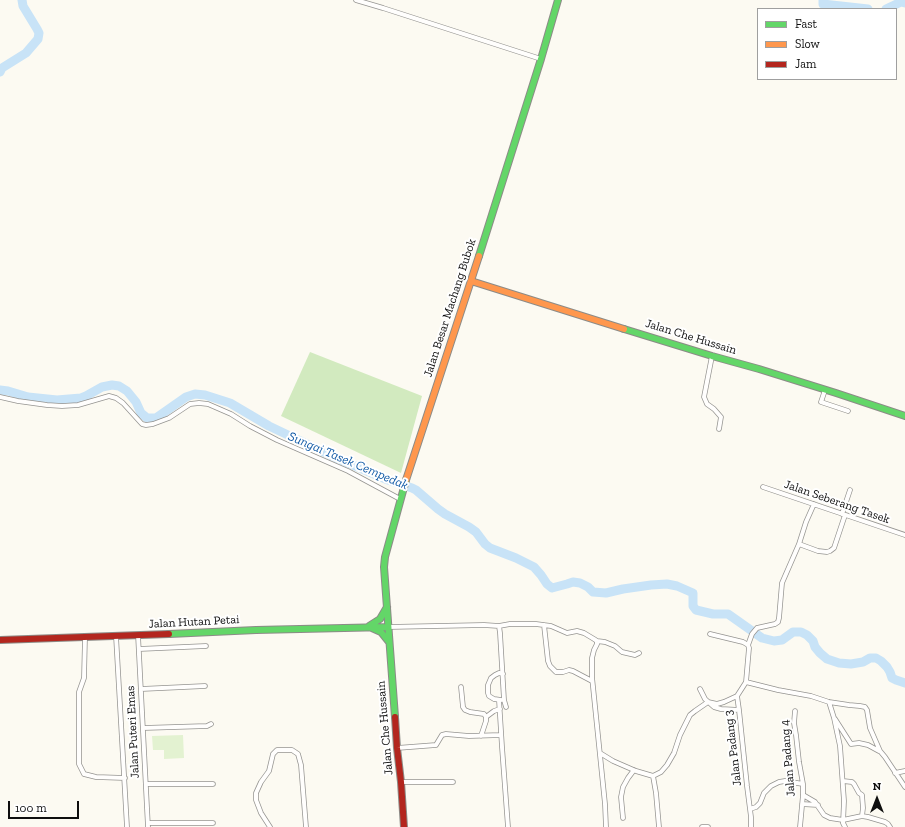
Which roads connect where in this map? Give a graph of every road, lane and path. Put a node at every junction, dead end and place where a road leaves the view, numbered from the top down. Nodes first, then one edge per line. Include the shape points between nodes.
1 (356, 0) edge
2 (558, 0) edge
3 (541, 59) junction
4 (471, 281) junction
5 (712, 356) junction
6 (825, 390) junction
7 (0, 397) edge
8 (848, 411) dead end
9 (905, 416) edge
10 (718, 429) dead end
11 (763, 487) dead end
12 (850, 490) dead end
13 (400, 499) junction
14 (814, 504) junction
15 (843, 514) junction
16 (905, 535) edge
17 (799, 544) junction
18 (387, 607) junction
19 (544, 625) junction
20 (499, 626) junction
21 (369, 627) junction
22 (388, 627) junction
23 (710, 634) dead end
24 (138, 635) junction
25 (116, 636) junction
26 (85, 637) junction
27 (0, 640) edge
28 (597, 641) junction
29 (390, 642) junction
30 (748, 645) junction
31 (206, 646) dead end
32 (139, 648) junction
33 (639, 653) dead end
34 (503, 674) junction
35 (592, 681) junction
36 (746, 682) junction
37 (205, 686) dead end
38 (461, 687) dead end
39 (700, 688) dead end
40 (141, 689) junction
41 (737, 696) junction
42 (502, 700) junction
43 (708, 702) junction
44 (829, 702) junction
45 (506, 707) dead end
46 (500, 709) junction
47 (739, 710) junction
48 (795, 711) dead end
49 (486, 717) junction
50 (834, 718) junction
51 (211, 724) dead end
52 (143, 728) junction
53 (501, 735) junction
54 (481, 736) junction
55 (397, 748) junction
56 (880, 751) junction
57 (600, 753) junction
58 (634, 770) junction
59 (905, 771) edge
60 (896, 773) junction
61 (653, 776) junction
62 (125, 778) junction
63 (843, 781) junction
64 (401, 782) junction
65 (453, 782) dead end
66 (146, 784) junction
67 (213, 784) dead end
68 (803, 784) junction
69 (905, 787) edge
70 (803, 795) junction
71 (802, 804) junction
72 (818, 805) junction
73 (750, 808) junction
74 (862, 816) junction
75 (623, 818) dead end
76 (843, 820) junction
77 (213, 823) dead end
78 (148, 825) edge
79 (127, 827) edge
80 (270, 827) edge
81 (306, 827) edge
82 (404, 827) edge
83 (508, 827) edge
84 (606, 827) edge
85 (659, 827) edge
86 (702, 827) edge
87 (708, 827) edge
88 (751, 827) edge
89 (800, 827) edge
90 (845, 827) edge
91 (890, 827) edge

1 - 3 street
2 - 3 main road, Jalan Besar Machang Bubok
3 - 4 main road, Jalan Besar Machang Bubok
4 - 5 main road, Jalan Che Hussain
4 - 13 main road, Jalan Besar Machang Bubok
5 - 6 main road, Jalan Che Hussain
5 - 10 street via 704,397 707,404 721,417
6 - 8 street via 821,402
6 - 9 main road, Jalan Che Hussain
7 - 13 street via 62,406 78,405 108,396 123,403 142,424 146,425 169,418 190,404 208,404 232,414 277,440 348,471
11 - 14 street, Jalan Seberang Tasek
12 - 15 street
13 - 18 main road, Jalan Besar Machang Bubok via 385,557
14 - 15 street, Jalan Seberang Tasek
14 - 17 street
15 - 16 street, Jalan Seberang Tasek
15 - 17 street via 834,548 830,551 818,551
17 - 30 street, Jalan Padang 3 via 782,583 778,622 757,628
18 - 21 main road via 380,619
18 - 22 main road, Jalan Besar Machang Bubok
19 - 20 street
19 - 28 street via 567,633 584,633
19 - 35 street via 550,666 556,672 573,671
20 - 22 street
20 - 34 street
21 - 22 main road, Jalan Hutan Petai
21 - 24 main road, Jalan Hutan Petai
21 - 29 main road via 381,632
22 - 29 main road, Jalan Che Hussain
23 - 30 street
24 - 25 main road, Jalan Hutan Petai
24 - 32 street, Jalan Puteri Emas
25 - 26 main road, Jalan Hutan Petai
25 - 62 street
26 - 27 main road, Jalan Hutan Petai
26 - 62 street via 84,678 79,692 79,764 84,774
28 - 33 street via 606,642 622,652 635,655
28 - 35 street via 592,658
29 - 55 main road, Jalan Che Hussain
30 - 36 street, Jalan Padang 3
31 - 32 street
32 - 40 street, Jalan Puteri Emas
34 - 42 street
34 - 42 street via 495,674 488,685 489,696
35 - 57 street
36 - 41 street, Jalan Padang 3
36 - 44 street
37 - 40 street
38 - 49 street via 465,710 484,714
39 - 43 street
40 - 52 street, Jalan Puteri Emas
41 - 43 street via 716,704
41 - 47 street, Jalan Padang 3
42 - 45 street
42 - 46 street
43 - 47 street via 721,709
43 - 61 street via 690,715 667,765
44 - 50 street
44 - 56 street via 865,707 870,728
46 - 49 street
46 - 53 street
47 - 73 street, Jalan Padang 3
48 - 68 street, Jalan Padang 4 via 796,742
49 - 54 street
50 - 56 street via 851,744 868,745
50 - 63 street
51 - 52 street
52 - 66 street, Jalan Puteri Emas
53 - 54 street
53 - 83 street
54 - 55 street via 446,734 442,735 436,745
55 - 64 main road, Jalan Che Hussain
56 - 60 street
57 - 58 street
57 - 84 street
58 - 61 street
58 - 75 street via 623,786
59 - 60 street
60 - 69 street
61 - 85 street
62 - 79 street
63 - 74 street via 852,782 862,796
63 - 76 street
64 - 65 street
64 - 82 main road, Jalan Che Hussain
66 - 67 street
66 - 78 street, Jalan Puteri Emas
68 - 70 street, Jalan Padang 4
68 - 73 street via 779,782 764,793 760,804
70 - 71 street, Jalan Padang 4
70 - 72 street
71 - 72 street
71 - 89 street, Jalan Padang 4
72 - 76 street via 824,815
73 - 88 street, Jalan Padang 3
74 - 76 street
74 - 91 street via 885,822
76 - 90 street
77 - 78 street
80 - 81 street via 261,814 256,793 269,771 273,754 277,750 292,750 298,754
86 - 87 street

